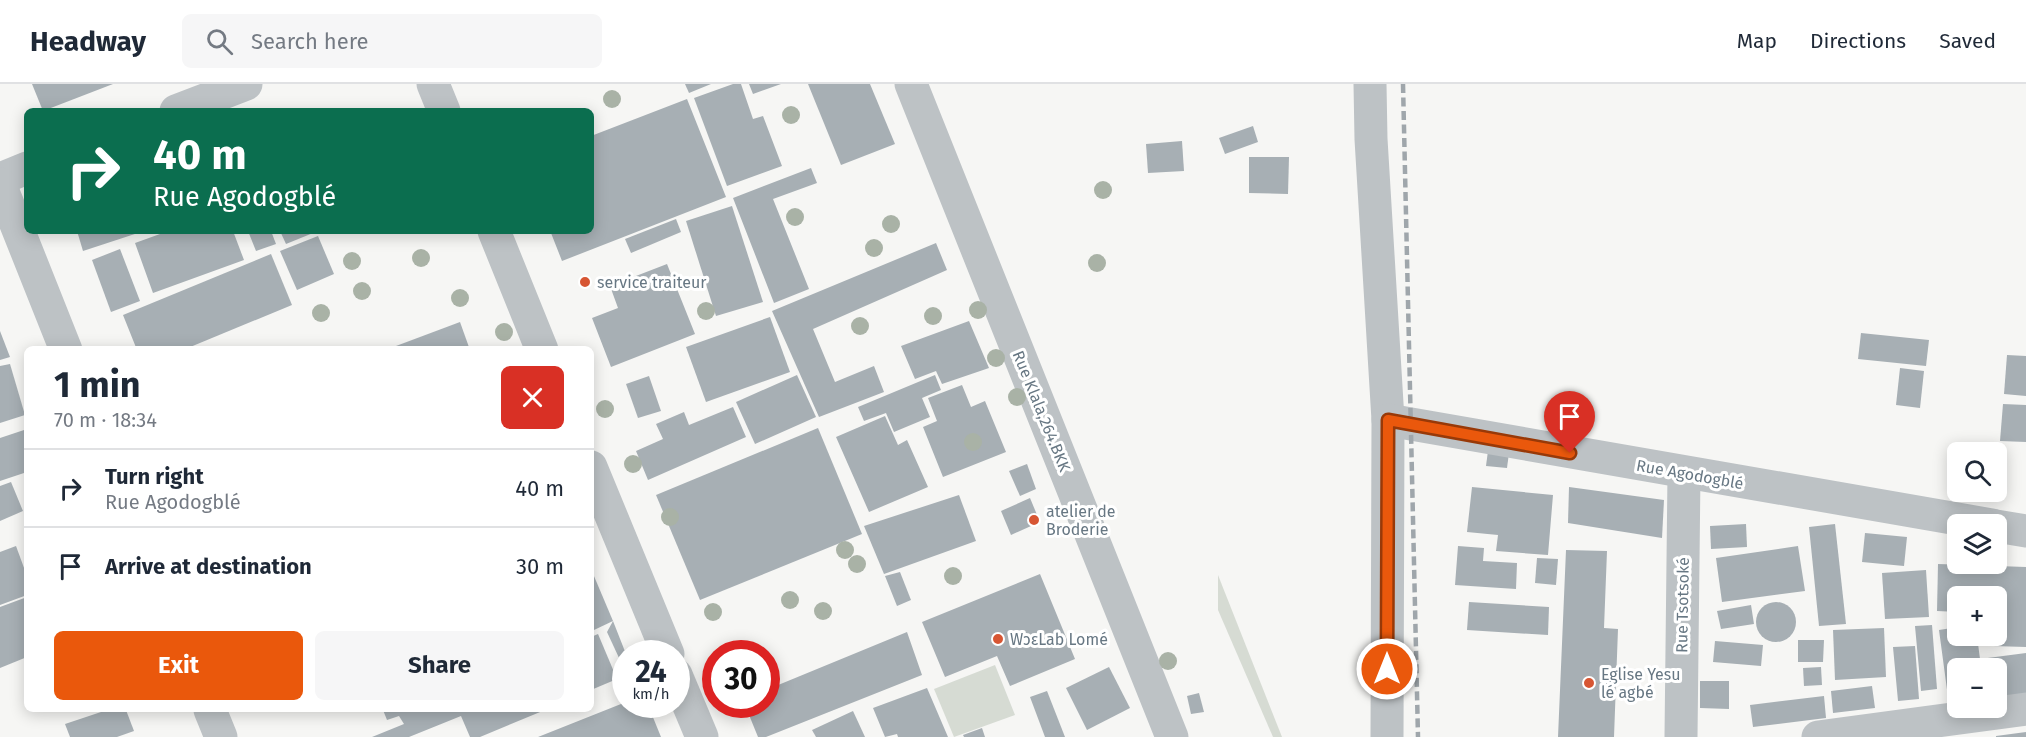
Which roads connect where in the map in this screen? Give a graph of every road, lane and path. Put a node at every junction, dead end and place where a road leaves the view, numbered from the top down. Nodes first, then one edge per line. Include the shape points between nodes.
1 (246, 84) edge
2 (433, 84) edge
3 (911, 84) edge
4 (1370, 84) edge
5 (184, 108) edge
6 (443, 108) edge
7 (24, 169) edge
8 (0, 179) edge
9 (0, 184) edge
10 (495, 234) edge
11 (64, 346) edge
12 (540, 346) edge
13 (1388, 420) junction
14 (1684, 473) junction
15 (594, 474) edge
16 (1947, 517) edge
17 (2007, 527) edge
18 (2026, 531) edge
19 (662, 640) edge
20 (690, 708) edge
21 (2026, 709) edge
22 (211, 712) edge
23 (221, 737) edge
24 (702, 737) edge
25 (1172, 737) edge
26 (1387, 737) edge
27 (1681, 737) edge
28 (1818, 737) edge

1 - 5 street
2 - 6 street
3 - 25 street, Rue Klala,264.BKK
4 - 13 street
7 - 8 street
9 - 11 street
10 - 12 street
13 - 14 street, Rue Agodogblé
13 - 26 street
14 - 16 street, Rue Agodogblé
14 - 27 street, Rue Tsotsoké
15 - 19 street
17 - 18 street, Rue Agodogblé
20 - 24 street
21 - 28 street
22 - 23 street

